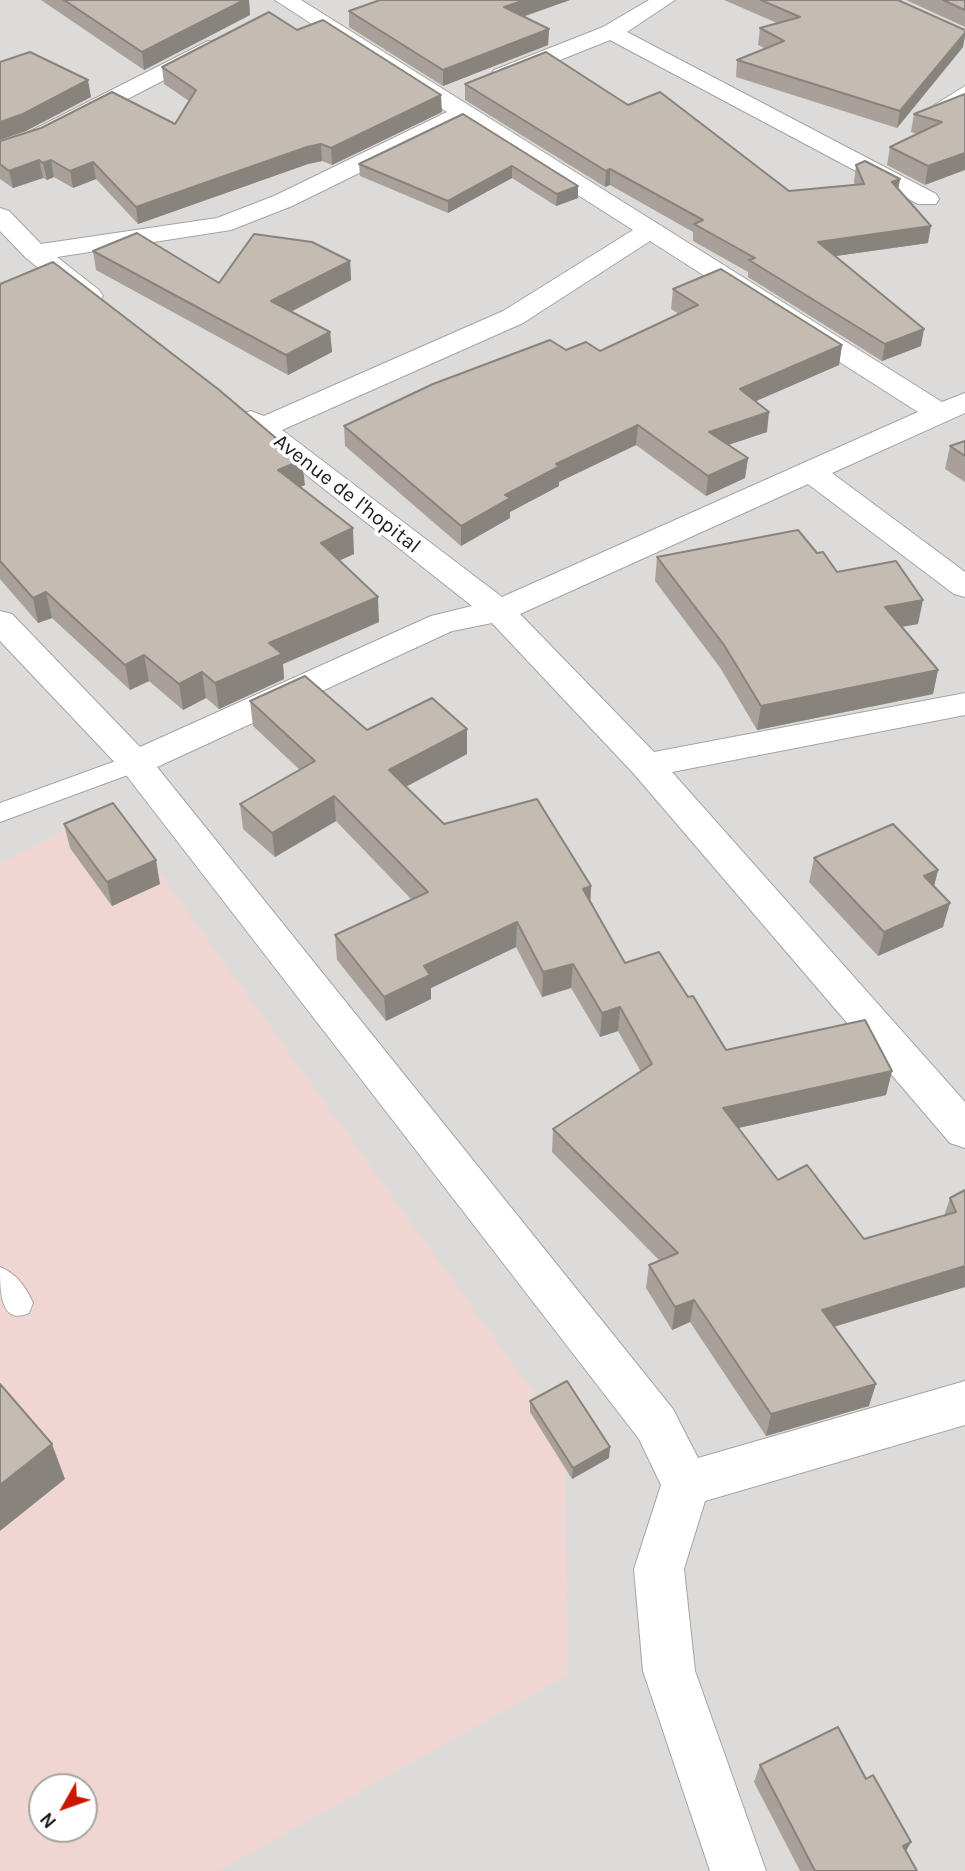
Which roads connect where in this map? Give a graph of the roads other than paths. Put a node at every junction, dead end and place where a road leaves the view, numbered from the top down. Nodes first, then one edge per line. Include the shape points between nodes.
1 (664, 0) edge
2 (288, 5) edge
3 (611, 32) junction
4 (232, 36) edge
5 (965, 91) edge
6 (470, 94) junction
7 (936, 109) edge
8 (0, 152) edge
9 (927, 199) dead end
10 (0, 216) edge
11 (650, 230) junction
12 (34, 253) junction
13 (110, 311) edge
14 (229, 403) edge
15 (951, 407) edge
16 (261, 428) junction
17 (810, 471) junction
18 (965, 587) edge
19 (499, 611) junction
20 (0, 621) edge
21 (965, 704) edge
22 (135, 763) junction
23 (646, 765) junction
24 (0, 813) edge
25 (965, 1131) edge
26 (965, 1403) edge
27 (686, 1484) junction
28 (738, 1871) edge

1 - 3 street
2 - 6 street via 441,98
3 - 6 street
3 - 9 street
4 - 8 street
5 - 7 lane
6 - 11 street
6 - 12 street via 283,201 222,225
10 - 12 street
11 - 15 street
11 - 16 street via 513,317
12 - 13 street
14 - 16 street, Avenue de l'hopital
15 - 17 street
16 - 19 street, Avenue de l'hopital
17 - 18 street
17 - 19 street
19 - 22 street via 443,623
19 - 23 street, Avenue de l'hopital
20 - 22 street
21 - 23 street
22 - 24 lane
22 - 27 street via 656,1424
23 - 25 street, Avenue de l'hopital
26 - 27 street
27 - 28 street via 659,1569 669,1671

